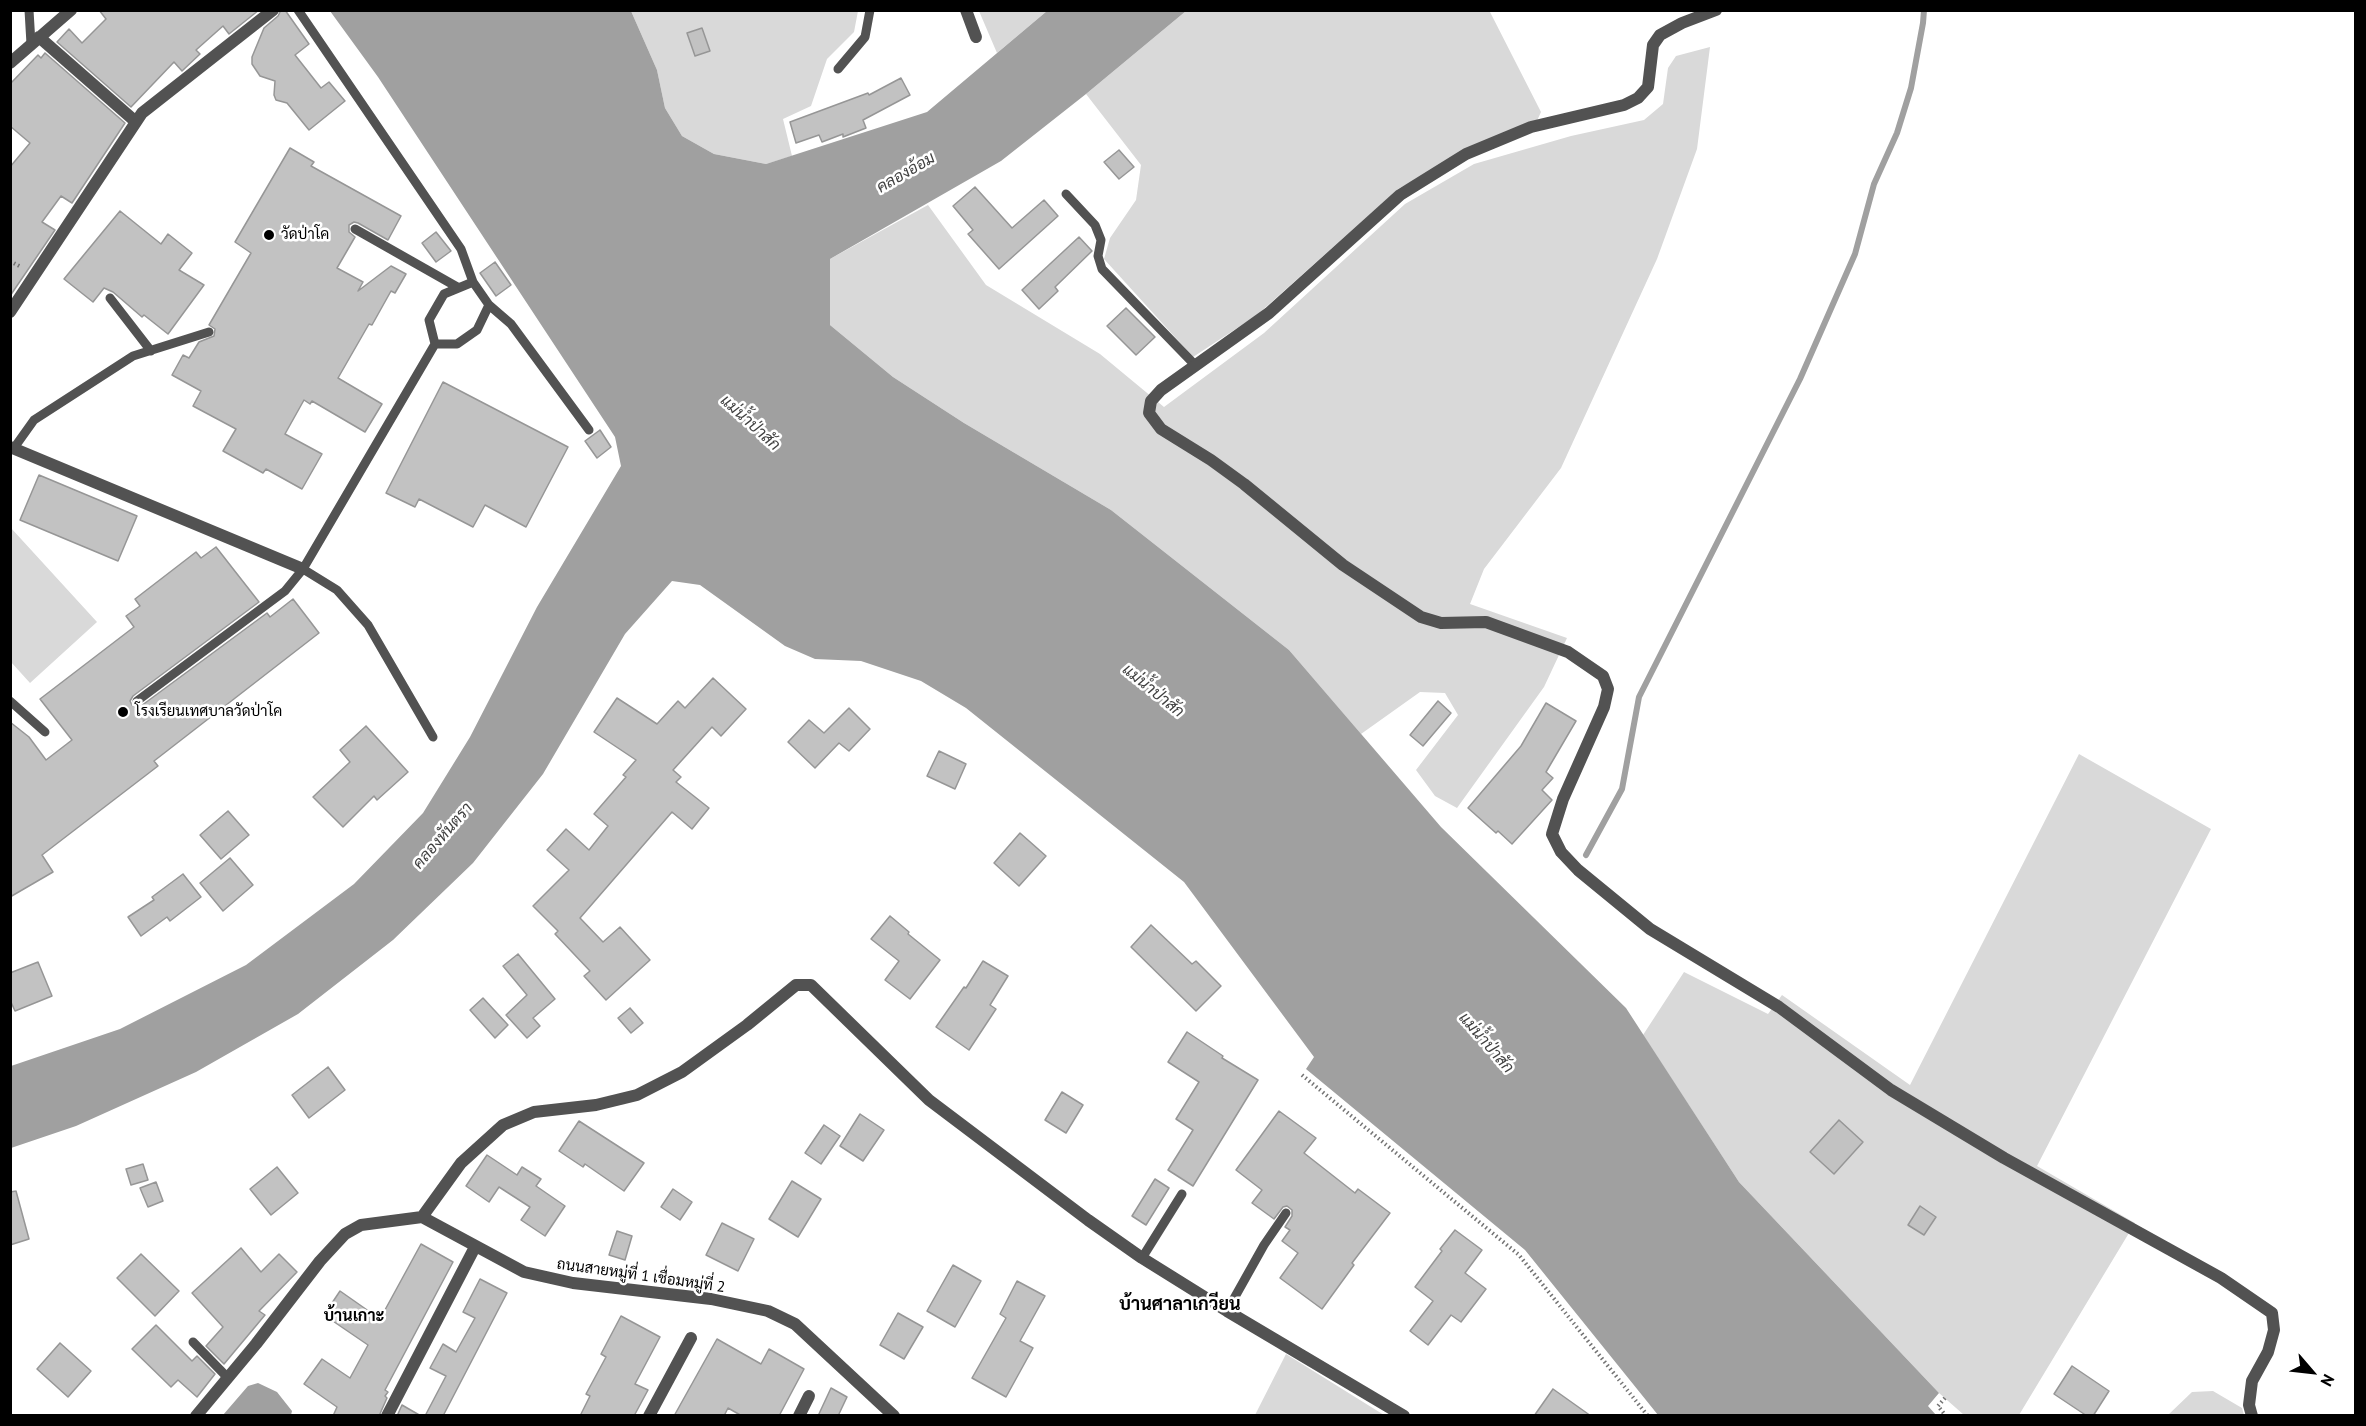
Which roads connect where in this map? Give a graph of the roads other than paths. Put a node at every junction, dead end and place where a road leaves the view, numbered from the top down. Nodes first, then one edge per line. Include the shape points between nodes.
1 (29, 10) edge
2 (71, 10) edge
3 (273, 10) edge
4 (298, 10) edge
5 (870, 10) edge
6 (966, 10) edge
7 (1716, 10) edge
8 (976, 37) dead end
9 (35, 41) junction
10 (10, 63) edge
11 (838, 69) dead end
12 (136, 122) junction
13 (1066, 194) dead end
14 (355, 229) dead end
15 (473, 282) junction
16 (459, 288) junction
17 (110, 298) dead end
18 (489, 305) junction
19 (10, 312) edge
20 (209, 332) dead end
21 (435, 344) junction
22 (151, 351) junction
23 (1195, 365) junction
24 (589, 430) dead end
25 (12, 448) edge
26 (303, 569) junction
27 (10, 701) edge
28 (137, 701) dead end
29 (45, 732) dead end
30 (433, 736) dead end
31 (1182, 1194) dead end
32 (1286, 1213) dead end
33 (422, 1217) junction
34 (476, 1247) junction
35 (1142, 1258) junction
36 (1227, 1311) junction
37 (691, 1338) dead end
38 (193, 1342) dead end
39 (228, 1378) junction
40 (809, 1396) dead end
41 (196, 1416) edge
42 (387, 1416) edge
43 (649, 1416) edge
44 (799, 1416) edge
45 (894, 1416) edge
46 (1404, 1416) edge
47 (2252, 1416) edge

1 - 9 lane
2 - 9 street
3 - 12 street via 142,113
4 - 15 lane via 461,249
5 - 11 lane via 866,37
6 - 8 street
7 - 23 street via 1660,34 1653,45 1648,87 1638,98 1624,105 1531,127 1466,154 1400,195 1269,313
9 - 10 street
9 - 12 street
12 - 19 street
13 - 23 lane via 1095,225 1101,240 1098,256 1102,269
14 - 16 lane
15 - 16 lane
15 - 18 lane
16 - 21 lane via 444,294 429,320
17 - 22 lane
18 - 21 lane via 477,330 457,344
18 - 24 lane via 511,324
20 - 22 lane
21 - 26 lane
22 - 25 lane via 133,356 34,420
23 - 47 street via 1151,401 1149,413 1161,429 1244,484 1343,565 1421,617 1441,623 1486,622 1568,652 1603,676 1608,689 1604,707 1563,799 1552,834 1561,852 1578,870 1650,929 1779,1007 1891,1090 2004,1158 2221,1278 2272,1313 2274,1330 2268,1352 2252,1381
25 - 26 street
26 - 28 lane via 285,591
26 - 30 lane via 337,590 368,625
27 - 29 lane
31 - 35 lane
32 - 36 lane
33 - 34 street, ถนนสายหมู่ที่ 1 เชื่อมหมู่ที่ 2
33 - 35 street via 462,1163 503,1125 534,1113 637,1095 682,1072 796,985 811,985 929,1100
33 - 39 street via 362,1225 345,1234
34 - 42 street
34 - 45 street, ถนนสายหมู่ที่ 1 เชื่อมหมู่ที่ 2 via 524,1272 573,1283 711,1299 768,1311 795,1324
35 - 36 street
36 - 46 street
37 - 43 street
38 - 39 lane
39 - 41 street
40 - 44 street

